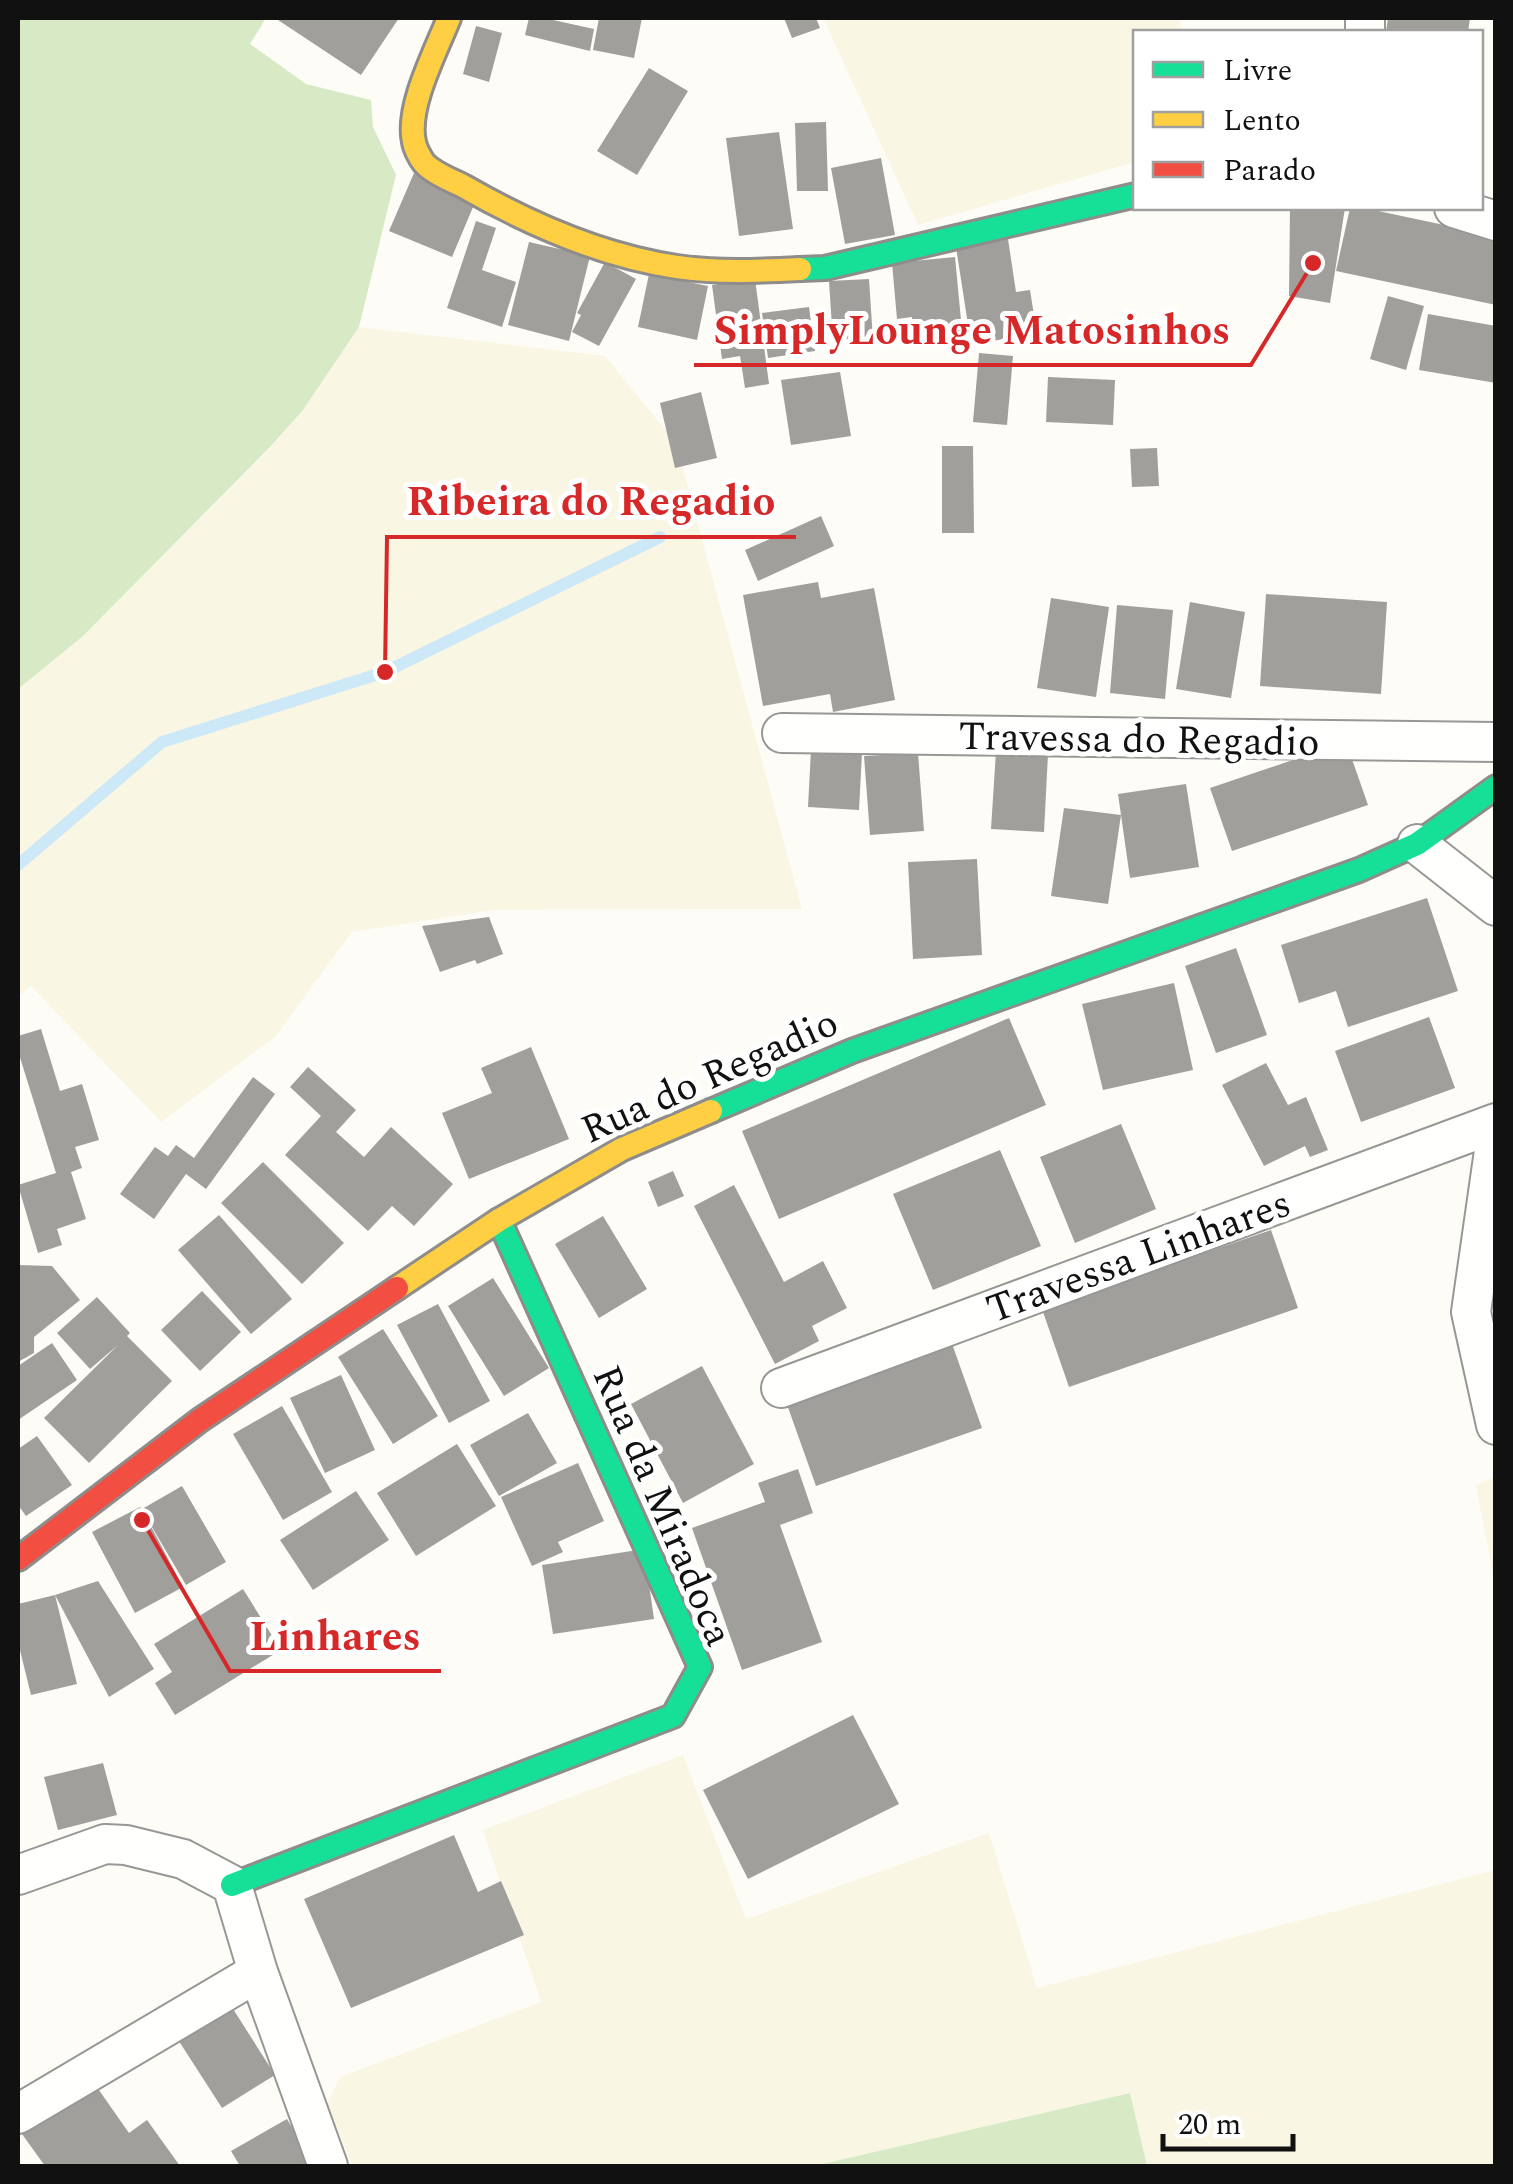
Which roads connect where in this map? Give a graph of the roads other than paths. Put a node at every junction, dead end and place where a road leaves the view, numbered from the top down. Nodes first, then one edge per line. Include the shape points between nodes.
1 (449, 18) edge
2 (1133, 196) edge
3 (1460, 210) edge
4 (1496, 221) edge
5 (782, 733) dead end
6 (1496, 742) edge
7 (1496, 786) edge
8 (1417, 844) junction
9 (1496, 906) edge
10 (1496, 1122) edge
11 (1496, 1137) edge
12 (498, 1220) junction
13 (781, 1388) dead end
14 (1496, 1425) edge
15 (18, 1559) edge
16 (18, 1875) edge
17 (232, 1885) junction
18 (258, 1972) junction
19 (18, 2114) edge
20 (328, 2166) edge

1 - 2 street via 413,128 425,164 520,215 657,264 825,268
3 - 4 street
5 - 6 street, Travessa do Regadio
7 - 8 street, Rua do Regadio
8 - 9 street
8 - 12 street, Rua do Regadio via 852,1051 622,1149
10 - 13 street, Travessa Linhares
11 - 14 street via 1471,1312
12 - 15 street, Rua do Regadio via 200,1420
12 - 17 street, Rua da Miradoca via 700,1668 672,1716
16 - 17 street via 105,1844 183,1859
17 - 18 street
18 - 19 street
18 - 20 street

